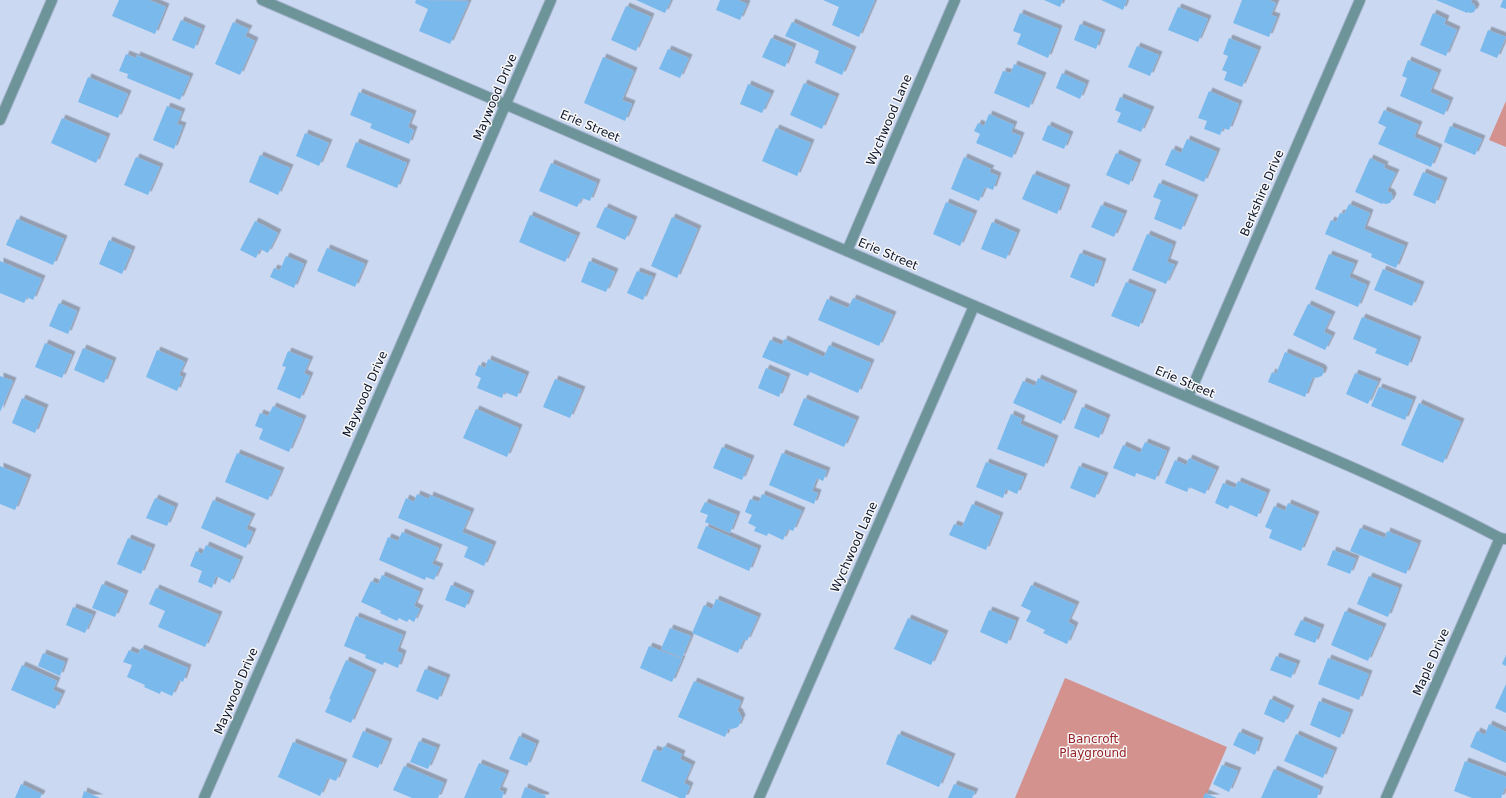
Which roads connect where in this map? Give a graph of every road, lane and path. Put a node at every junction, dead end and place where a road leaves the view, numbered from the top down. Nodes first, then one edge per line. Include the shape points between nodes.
1 (52, 0) edge
2 (262, 0) edge
3 (551, 0) edge
4 (955, 0) edge
5 (1360, 0) edge
6 (505, 104) junction
7 (0, 120) edge
8 (847, 251) junction
9 (974, 306) junction
10 (1188, 397) junction
11 (1503, 538) edge
12 (204, 798) edge
13 (759, 798) edge
14 (1386, 798) edge

1 - 7 street
2 - 6 street, Erie Street
3 - 6 street, Maywood Drive
4 - 8 street, Wychwood Lane
5 - 10 street, Berkshire Drive
6 - 8 street, Erie Street
6 - 12 street, Maywood Drive
8 - 9 street, Erie Street
9 - 10 street, Erie Street
9 - 13 street, Wychwood Lane
10 - 11 street, Erie Street via 1315,451
11 - 14 street, Maple Drive

